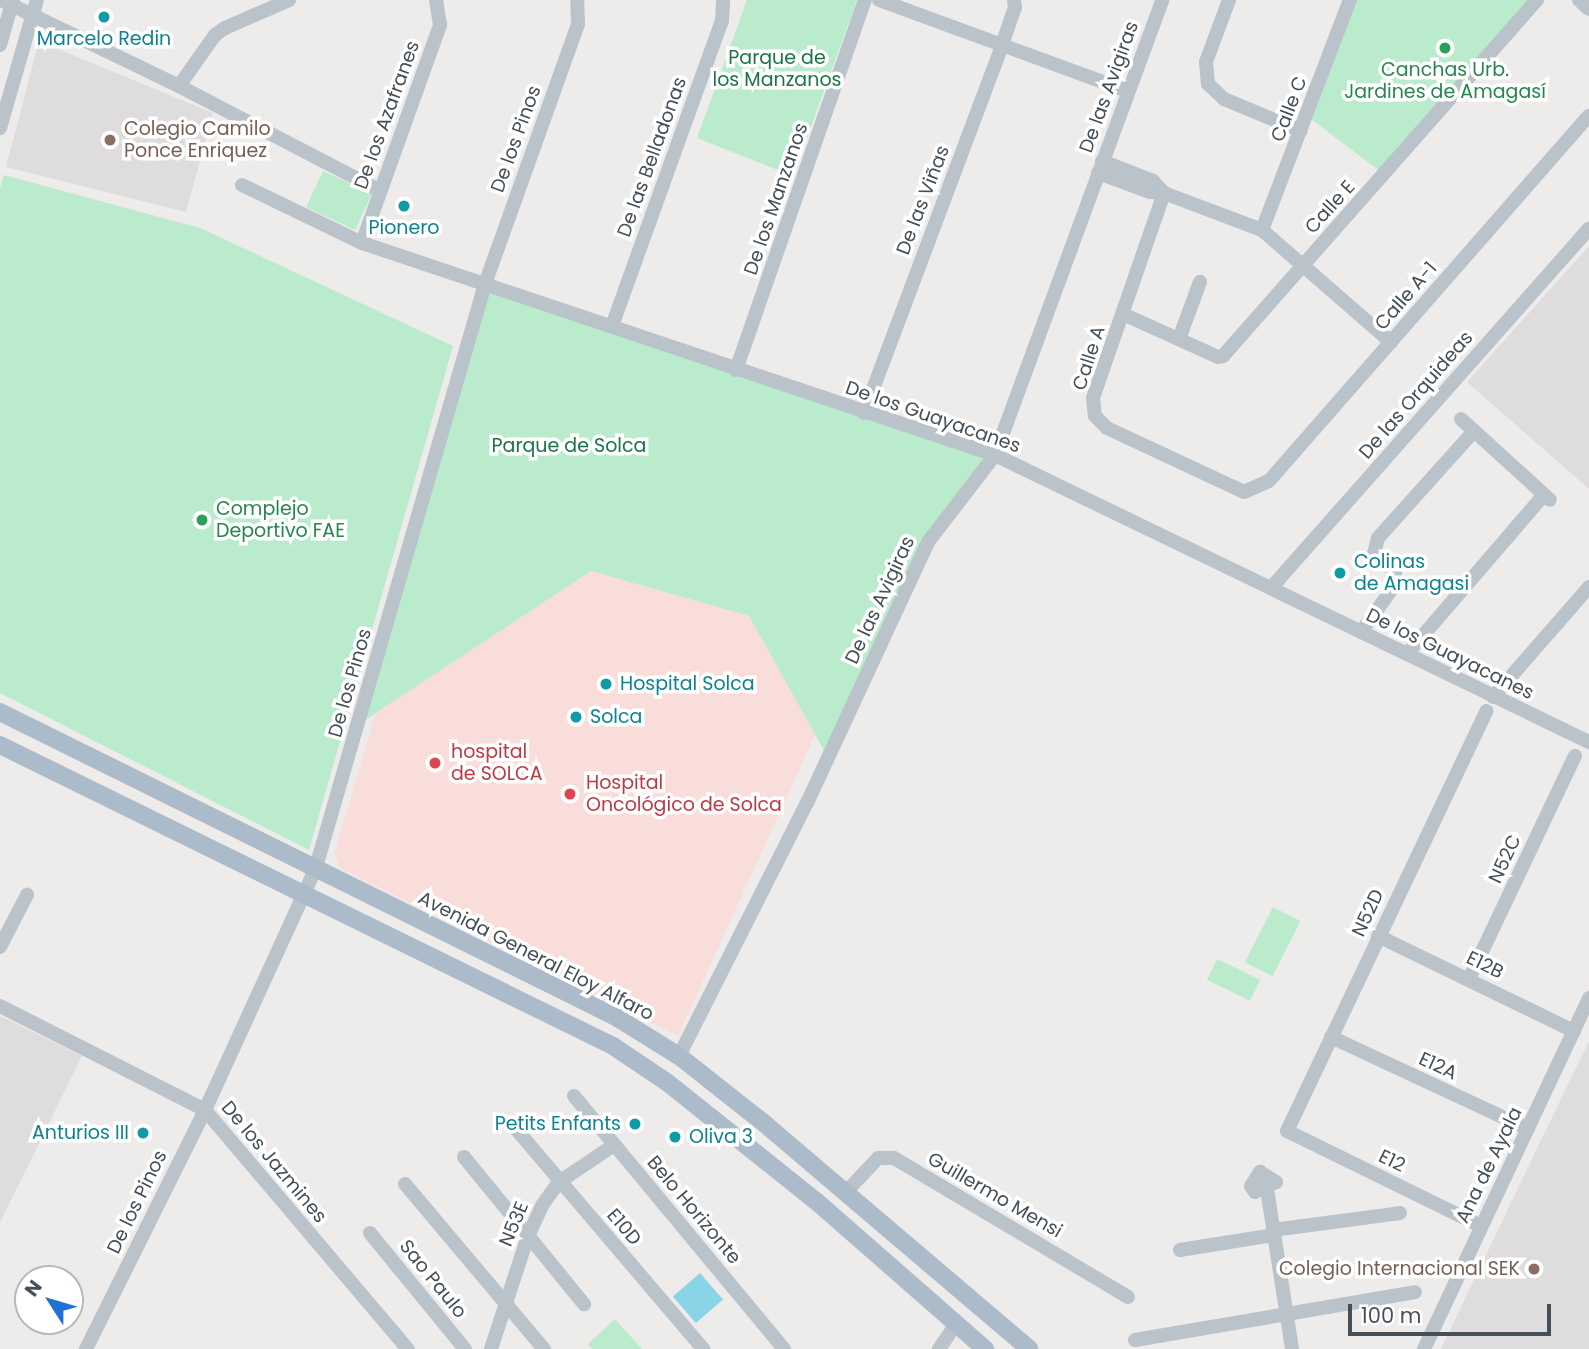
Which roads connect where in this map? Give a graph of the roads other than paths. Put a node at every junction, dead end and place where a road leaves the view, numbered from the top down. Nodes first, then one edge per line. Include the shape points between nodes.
1 (37, 0) edge
2 (289, 0) edge
3 (436, 0) edge
4 (577, 0) edge
5 (723, 0) edge
6 (865, 0) edge
7 (879, 0) edge
8 (1014, 0) edge
9 (1162, 0) edge
10 (1229, 0) edge
11 (1350, 0) edge
12 (1537, 0) edge
13 (1579, 0) edge
14 (8, 2) edge
15 (1589, 9) edge
16 (32, 16) junction
17 (0, 45) edge
18 (1002, 45) junction
19 (179, 86) junction
20 (1128, 91) junction
21 (1589, 116) edge
22 (0, 128) edge
23 (1301, 131) junction
24 (1100, 167) junction
25 (242, 185) dead end
26 (379, 190) junction
27 (1164, 192) junction
28 (1589, 228) edge
29 (1262, 230) junction
30 (362, 243) junction
31 (1305, 265) junction
32 (1200, 282) dead end
33 (485, 285) junction
34 (1123, 314) junction
35 (612, 327) junction
36 (1179, 340) junction
37 (1391, 342) junction
38 (736, 370) junction
39 (864, 413) junction
40 (1461, 419) dead end
41 (1474, 431) junction
42 (995, 455) junction
43 (1244, 492) joint
44 (1589, 587) edge
45 (1271, 588) junction
46 (1361, 632) junction
47 (1407, 654) junction
48 (1493, 697) junction
49 (1486, 711) dead end
50 (0, 712) edge
51 (1589, 742) edge
52 (0, 745) edge
53 (1575, 756) dead end
54 (316, 867) junction
55 (27, 895) dead end
56 (306, 895) junction
57 (1378, 936) junction
58 (0, 947) edge
59 (1469, 979) junction
60 (1589, 998) edge
61 (0, 1006) edge
62 (1574, 1031) junction
63 (1331, 1037) junction
64 (679, 1056) junction
65 (574, 1096) dead end
66 (205, 1110) junction
67 (516, 1129) dead end
68 (1528, 1129) junction
69 (1287, 1131) joint
70 (614, 1144) junction
71 (464, 1157) dead end
72 (559, 1182) junction
73 (405, 1184) dead end
74 (1267, 1189) dead end
75 (847, 1191) junction
76 (1400, 1213) dead end
77 (1481, 1226) junction
78 (370, 1233) dead end
79 (1274, 1233) junction
80 (528, 1236) junction
81 (1180, 1250) dead end
82 (1415, 1292) dead end
83 (1128, 1297) dead end
84 (505, 1300) junction
85 (584, 1304) dead end
86 (1287, 1312) junction
87 (956, 1324) junction
88 (1135, 1340) dead end
89 (86, 1349) edge
90 (408, 1349) edge
91 (465, 1349) edge
92 (491, 1349) edge
93 (544, 1349) edge
94 (703, 1349) edge
95 (784, 1349) edge
96 (939, 1349) edge
97 (985, 1349) edge
98 (1029, 1349) edge
99 (1292, 1349) edge
100 (1424, 1349) edge

1 - 16 street
2 - 19 street via 215,35
3 - 26 street, De los Azafranes via 440,25
4 - 33 street, De los Pinos via 578,24
5 - 35 street, De las Belladonas via 722,21
6 - 38 street, De los Manzanos
7 - 18 street
8 - 18 street, De las Viñas
9 - 20 street, De las Avigiras
10 - 23 street via 1206,62 1208,84 1224,99
11 - 23 street, Calle C
12 - 31 street, Calle E
13 - 15 street
14 - 16 street
14 - 17 street
16 - 19 street
16 - 22 street
18 - 20 street
18 - 39 street, De las Viñas
19 - 26 street
20 - 24 street, De las Avigiras
21 - 37 street, Calle A-1
23 - 29 street, Calle C
24 - 27 street via 1153,181
24 - 42 street, De las Avigiras
25 - 30 street, De los Guayacanes
26 - 30 street, De los Azafranes
27 - 29 street
27 - 34 street, Calle A
28 - 45 street, De las Orquideas
29 - 31 street
30 - 33 street, De los Guayacanes
31 - 36 street, Calle E via 1223,356
31 - 37 street
32 - 36 street
33 - 35 street, De los Guayacanes
33 - 54 street, De los Pinos
34 - 36 street, Calle E
34 - 43 street, Calle A via 1093,398 1096,416 1107,428
35 - 38 street, De los Guayacanes
37 - 43 street, Calle A-1 via 1269,481
38 - 39 street, De los Guayacanes
39 - 42 street, De los Guayacanes
40 - 41 street
41 - 46 street via 1378,538 1374,554 1395,572 1395,585
41 - 47 street via 1547,498
42 - 45 street, De los Guayacanes
42 - 64 street, De las Avigiras via 928,541 807,803
44 - 48 street
45 - 46 street, De los Guayacanes
46 - 47 street, De los Guayacanes
47 - 48 street, De los Guayacanes
48 - 51 street, De los Guayacanes
49 - 57 street, N52D
50 - 54 main road, Avenida General Eloy Alfaro
52 - 56 main road
53 - 59 street, N52C
54 - 56 street, De los Pinos
54 - 64 main road, Avenida General Eloy Alfaro via 616,1017
55 - 58 street
56 - 66 street, De los Pinos
56 - 87 main road via 547,1010 641,1064 816,1201
57 - 59 street, E12B
57 - 63 street, N52D
59 - 62 street, E12B
60 - 62 street, Ana de Ayala
61 - 66 street, De los Jazmines
62 - 68 street, Ana de Ayala
63 - 68 street, E12A
63 - 69 street, N52D
64 - 75 main road, Avenida General Eloy Alfaro
65 - 70 street, Belo Horizonte
66 - 89 street, De los Pinos
66 - 90 street, De los Jazmines
67 - 72 street, E10D
68 - 77 street, Ana de Ayala
69 - 77 street, E12
70 - 72 street, N53E
70 - 95 street, Belo Horizonte
71 - 80 street
72 - 80 street, N53E via 542,1204
72 - 94 street, E10D
73 - 84 street
74 - 79 street
75 - 83 street, Guillermo Mensi via 878,1158 894,1158
75 - 98 main road, Avenida General Eloy Alfaro
76 - 79 street
77 - 100 street, Ana de Ayala
78 - 91 street, Sao Paulo
79 - 81 street
79 - 86 street
80 - 84 street, N53E
80 - 85 street
82 - 86 street
84 - 92 street, N53E
84 - 93 street
86 - 88 street
86 - 99 street
87 - 96 street
87 - 97 main road

